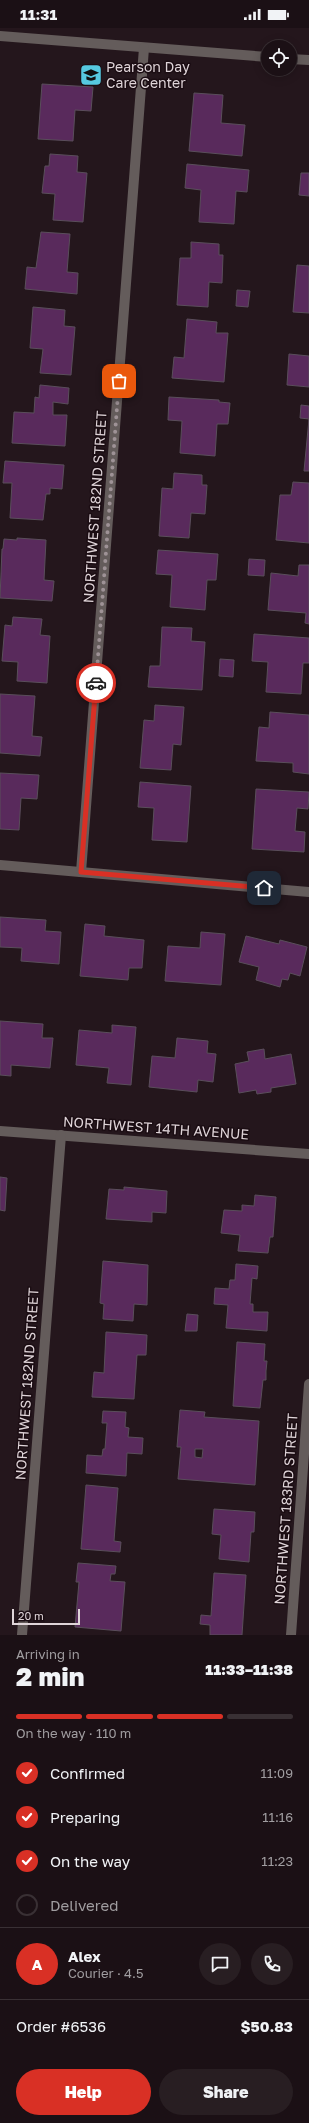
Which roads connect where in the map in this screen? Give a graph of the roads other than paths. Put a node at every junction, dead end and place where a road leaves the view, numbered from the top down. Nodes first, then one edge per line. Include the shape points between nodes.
1 (0, 36) edge
2 (144, 48) junction
3 (261, 56) edge
4 (297, 59) edge
5 (309, 60) edge
6 (0, 865) edge
7 (81, 872) junction
8 (309, 892) edge
9 (0, 1131) edge
10 (61, 1135) junction
11 (309, 1154) edge
12 (309, 1384) edge
13 (22, 1635) edge
14 (291, 1635) edge

1 - 2 street
2 - 3 street
2 - 7 street, NORTHWEST 182ND STREET
4 - 5 street
6 - 7 street
7 - 8 street
9 - 10 street, NORTHWEST 14TH AVENUE
10 - 11 street, NORTHWEST 14TH AVENUE
10 - 13 street, NORTHWEST 182ND STREET
12 - 14 street, NORTHWEST 183RD STREET

